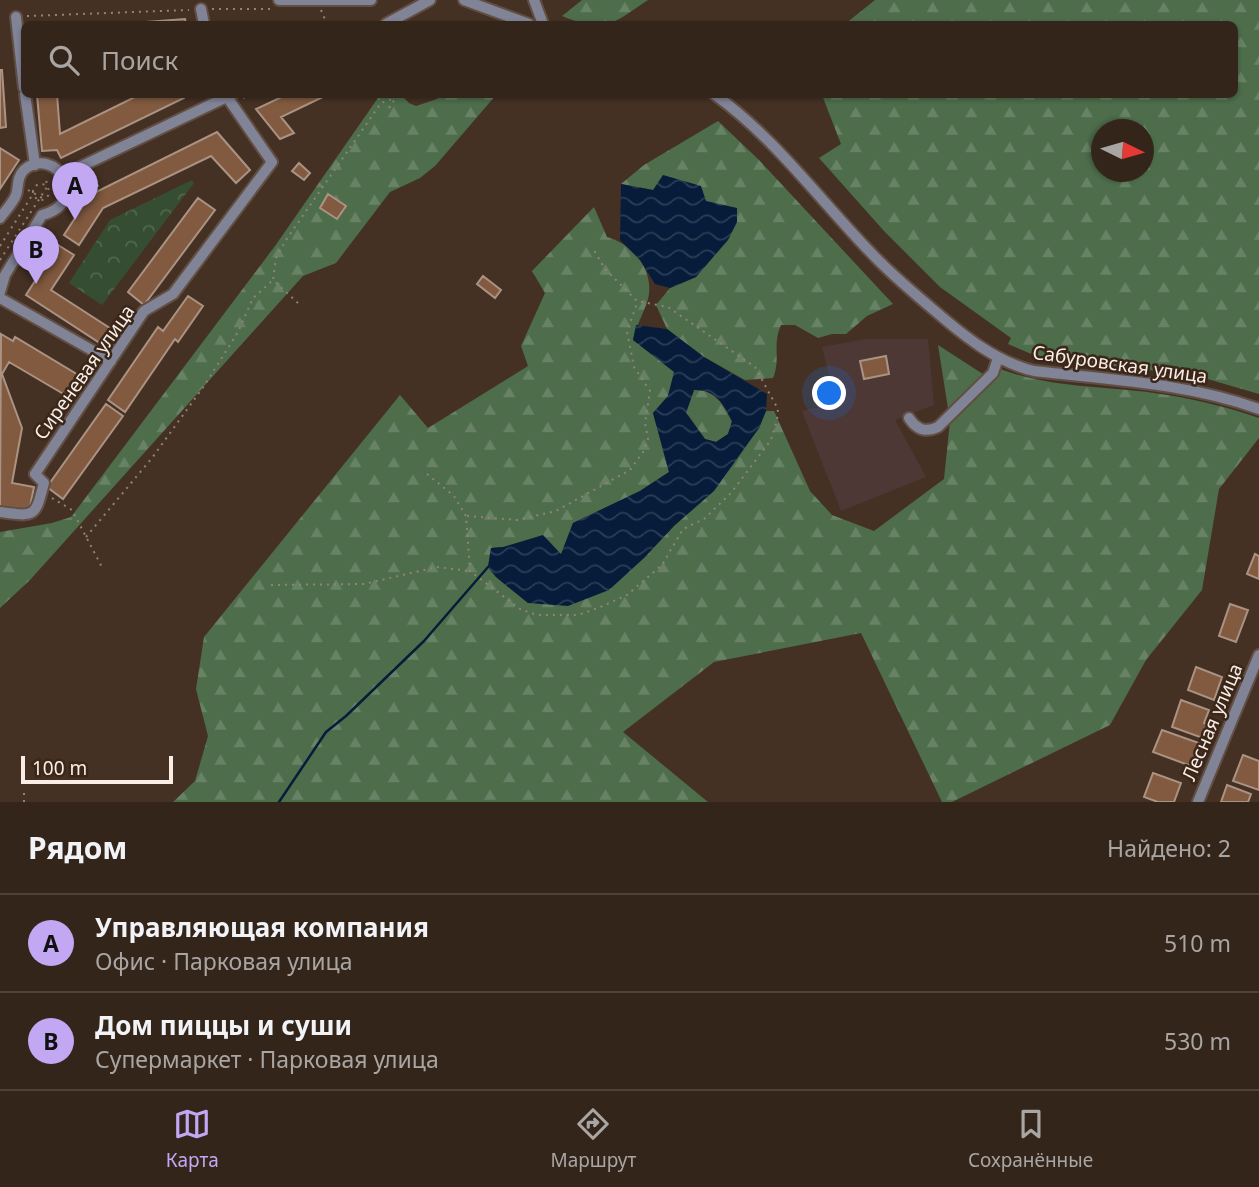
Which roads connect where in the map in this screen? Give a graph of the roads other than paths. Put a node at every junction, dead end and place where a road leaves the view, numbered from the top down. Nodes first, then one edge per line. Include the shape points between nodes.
1 (366, 0) edge
2 (430, 0) edge
3 (464, 0) edge
4 (534, 0) edge
5 (276, 4) edge
6 (201, 9) road end
7 (16, 17) road end
8 (203, 21) edge
9 (392, 21) edge
10 (521, 21) edge
11 (542, 21) edge
12 (21, 62) edge
13 (26, 98) edge
14 (224, 98) edge
15 (229, 98) edge
16 (720, 98) edge
17 (40, 164) junction
18 (63, 175) junction
19 (0, 218) edge
20 (0, 292) edge
21 (0, 298) edge
22 (998, 358) junction
23 (111, 361) junction
24 (1259, 409) edge
25 (909, 418) dead end
26 (0, 512) edge
27 (1259, 655) edge
28 (1198, 802) edge

1 - 5 street
2 - 9 street
3 - 10 street
4 - 11 street
6 - 8 street
7 - 12 street
13 - 17 street
14 - 18 street
15 - 23 street, Сиреневая улица via 272,162 173,294 144,311
16 - 22 street, Сабуровская улица via 783,155 887,268 958,331
17 - 18 street
17 - 19 street via 21,174 16,195
18 - 20 street via 67,188 62,205 42,215 5,275
21 - 23 street
22 - 24 street, Сабуровская улица via 1034,371 1190,389
22 - 25 street via 993,373 938,427 921,429
23 - 26 street, Сиреневая улица via 35,474 44,482 38,508 22,515
27 - 28 street, Лесная улица

